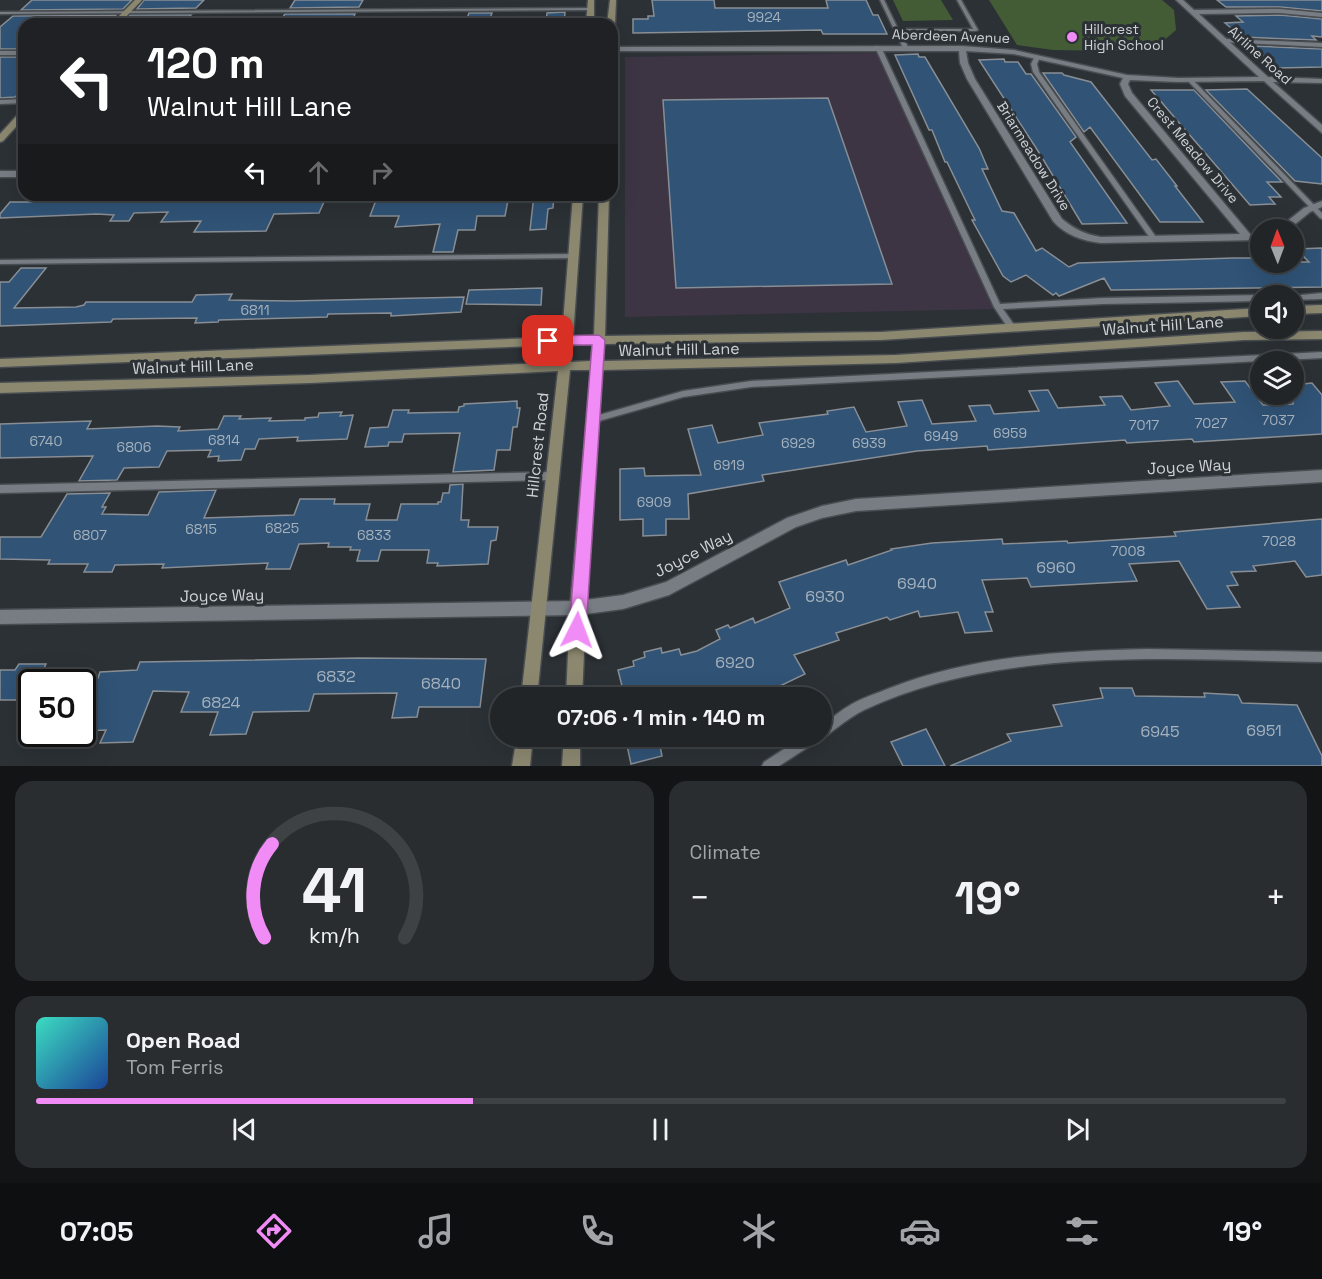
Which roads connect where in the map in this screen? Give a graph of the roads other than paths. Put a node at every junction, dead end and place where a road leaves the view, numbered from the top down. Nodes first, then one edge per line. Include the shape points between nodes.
1 (139, 0) edge
2 (591, 0) edge
3 (613, 0) edge
4 (882, 0) edge
5 (959, 0) edge
6 (1179, 0) edge
7 (591, 9) junction
8 (1193, 12) junction
9 (0, 13) edge
10 (126, 13) junction
11 (1322, 15) edge
12 (121, 18) edge
13 (590, 18) edge
14 (612, 18) edge
15 (897, 30) junction
16 (1225, 41) junction
17 (1322, 45) edge
18 (878, 47) junction
19 (905, 47) junction
20 (962, 48) junction
21 (618, 49) edge
22 (0, 53) edge
23 (18, 53) edge
24 (1037, 57) junction
25 (1127, 77) junction
26 (1266, 79) junction
27 (1190, 80) junction
28 (1322, 81) edge
29 (18, 101) edge
30 (0, 102) edge
31 (18, 120) edge
32 (1322, 130) edge
33 (0, 139) edge
34 (0, 174) edge
35 (18, 174) edge
36 (578, 201) edge
37 (604, 201) edge
38 (1318, 206) edge
39 (1322, 216) edge
40 (1298, 219) edge
41 (1248, 238) joint
42 (1154, 239) junction
43 (574, 256) junction
44 (0, 262) edge
45 (1322, 296) edge
46 (1304, 297) edge
47 (1250, 298) edge
48 (998, 307) junction
49 (1322, 309) edge
50 (1304, 310) edge
51 (1250, 312) edge
52 (1013, 329) junction
53 (1322, 335) edge
54 (567, 340) junction
55 (599, 340) junction
56 (1322, 355) edge
57 (0, 363) edge
58 (564, 367) junction
59 (597, 367) junction
60 (0, 388) edge
61 (592, 420) junction
62 (554, 476) junction
63 (1322, 476) edge
64 (0, 489) edge
65 (578, 608) junction
66 (539, 609) junction
67 (0, 617) edge
68 (1322, 657) edge
69 (530, 687) edge
70 (574, 687) edge
71 (832, 725) edge
72 (524, 747) edge
73 (572, 747) edge
74 (798, 747) edge
75 (521, 766) edge
76 (571, 766) edge
77 (768, 766) edge

1 - 10 main road
2 - 7 main road
3 - 14 main road
4 - 15 lane
5 - 15 lane via 976,30
6 - 8 street, Airline Road
7 - 10 lane
7 - 13 main road
8 - 11 street via 1280,11
8 - 16 street, Airline Road
9 - 10 lane
10 - 12 main road
15 - 19 lane
16 - 17 lane
16 - 26 street, Airline Road
18 - 19 street, Aberdeen Avenue
18 - 21 street, Aberdeen Avenue
18 - 48 lane
19 - 20 street, Aberdeen Avenue
20 - 24 street, Aberdeen Avenue
20 - 42 street, Briarmeadow Drive via 971,79 1058,221 1091,239
22 - 23 street
24 - 25 street, Aberdeen Avenue
24 - 42 lane via 1036,72
25 - 27 street, Aberdeen Avenue
25 - 41 street, Crest Meadow Drive via 1124,84 1128,94
26 - 27 street, Aberdeen Avenue
26 - 28 street, Aberdeen Avenue
26 - 32 street, Airline Road
27 - 38 lane
29 - 30 lane
31 - 33 main road
34 - 35 street
36 - 43 main road, Hillcrest Road
37 - 55 main road
38 - 39 lane
38 - 40 street
41 - 42 street, Briarmeadow Drive
43 - 44 lane
43 - 54 main road, Hillcrest Road
45 - 46 lane
47 - 48 lane
48 - 52 lane
49 - 50 main road
51 - 52 main road, Walnut Hill Lane
52 - 55 main road, Walnut Hill Lane via 881,336
53 - 59 main road, Walnut Hill Lane via 1244,336 896,359
54 - 55 main road, Walnut Hill Lane
54 - 57 main road, Walnut Hill Lane
54 - 58 main road, Hillcrest Road
55 - 59 main road
56 - 61 lane via 751,384 683,394
58 - 59 main road, Walnut Hill Lane
58 - 60 main road, Walnut Hill Lane
58 - 62 main road, Hillcrest Road
59 - 61 main road
61 - 65 main road
62 - 64 lane
62 - 66 main road, Hillcrest Road
63 - 65 street, Joyce Way via 856,505 792,522 669,588 623,602
65 - 66 street, Joyce Way
65 - 70 main road
66 - 67 street, Joyce Way
66 - 69 main road, Hillcrest Road
68 - 71 lane via 1118,656 1015,662 924,681 858,707
72 - 75 main road
73 - 76 main road
74 - 77 lane

